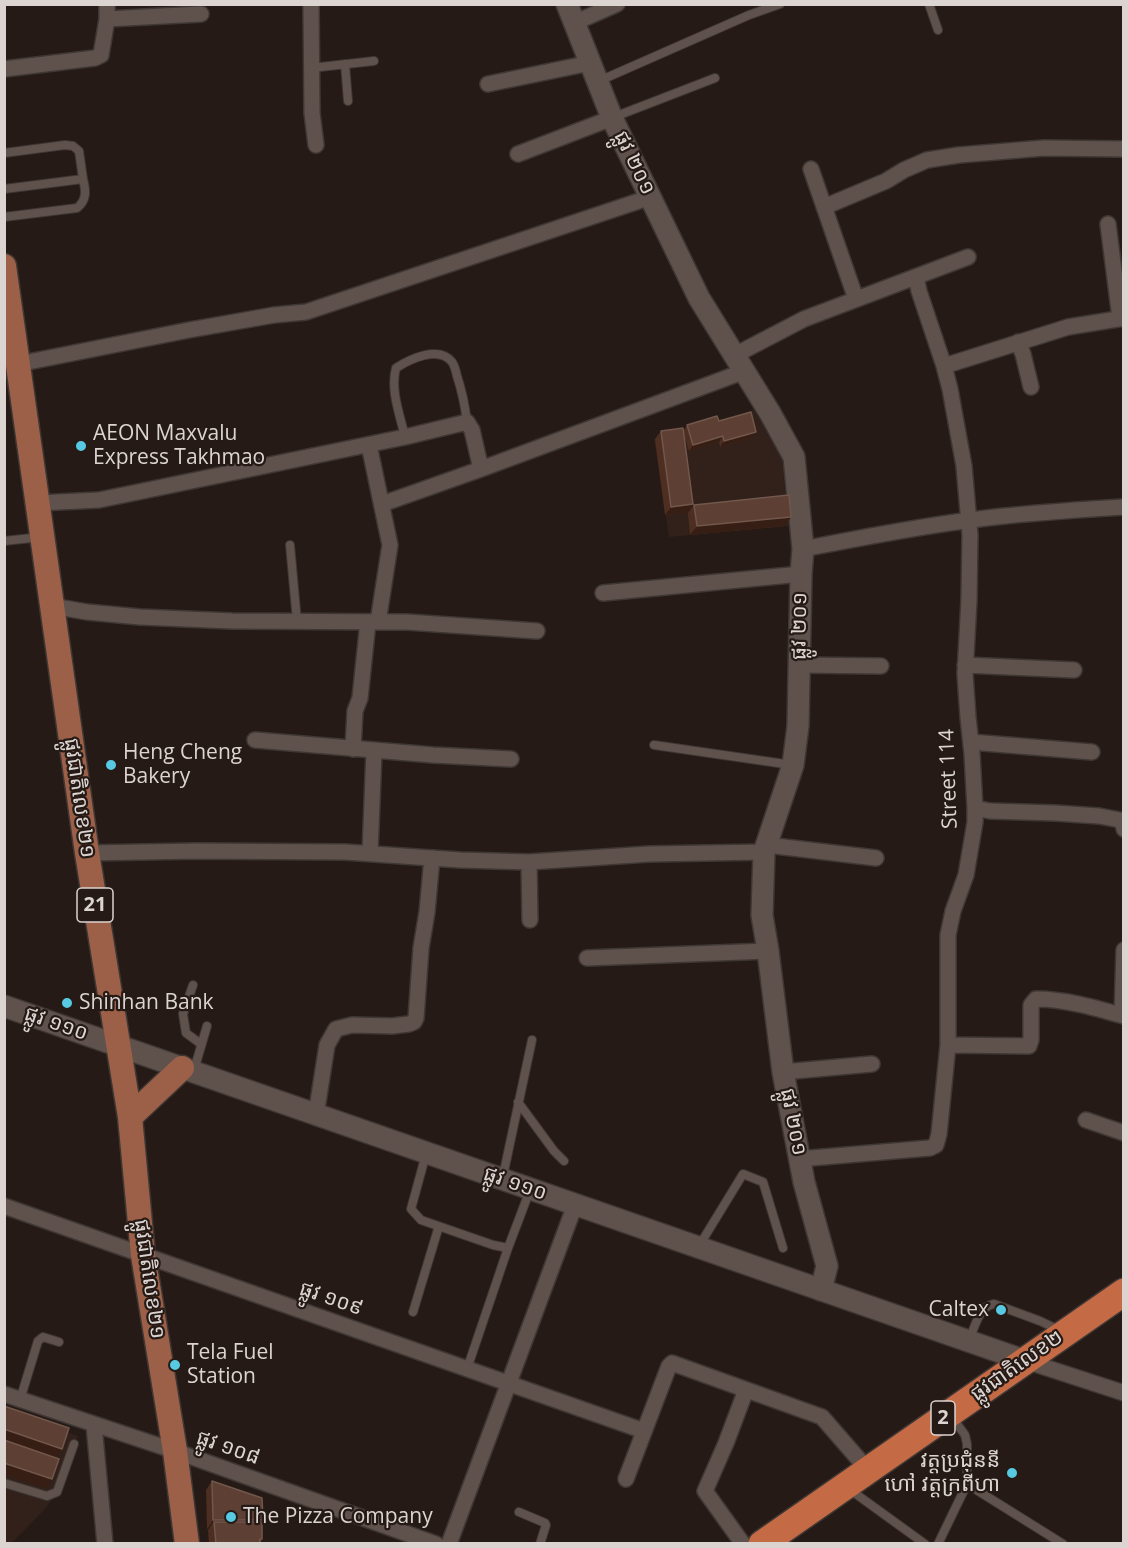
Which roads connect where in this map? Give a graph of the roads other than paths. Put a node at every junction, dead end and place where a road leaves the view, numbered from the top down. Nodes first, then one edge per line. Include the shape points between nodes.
1 (311, 4) edge
2 (617, 4) edge
3 (780, 4) edge
4 (929, 4) edge
5 (107, 12) edge
6 (201, 14) dead end
7 (570, 14) edge
8 (938, 30) dead end
9 (374, 61) dead end
10 (345, 64) junction
11 (311, 68) junction
12 (4, 69) edge
13 (594, 72) junction
14 (715, 78) dead end
15 (488, 84) dead end
16 (348, 101) dead end
17 (612, 118) junction
18 (316, 145) dead end
19 (1124, 149) edge
20 (4, 153) edge
21 (518, 154) dead end
22 (811, 169) dead end
23 (83, 179) junction
24 (4, 189) edge
25 (651, 197) junction
26 (824, 207) junction
27 (4, 217) edge
28 (1108, 224) dead end
29 (968, 257) dead end
30 (915, 277) junction
31 (5, 279) edge
32 (856, 299) junction
33 (1122, 318) edge
34 (1017, 342) junction
35 (740, 363) junction
36 (18, 364) junction
37 (944, 366) junction
38 (1031, 387) dead end
39 (467, 422) junction
40 (405, 437) junction
41 (369, 445) junction
42 (481, 469) junction
43 (38, 503) junction
44 (382, 504) junction
45 (1124, 507) edge
46 (969, 520) junction
47 (42, 537) junction
48 (4, 542) edge
49 (290, 545) dead end
50 (803, 549) junction
51 (801, 574) junction
52 (603, 593) dead end
53 (52, 606) junction
54 (297, 621) junction
55 (373, 622) junction
56 (537, 631) dead end
57 (965, 665) junction
58 (799, 666) junction
59 (881, 666) dead end
60 (1074, 670) dead end
61 (255, 740) dead end
62 (971, 742) junction
63 (654, 745) dead end
64 (353, 749) junction
65 (374, 751) junction
66 (1092, 752) dead end
67 (511, 759) dead end
68 (793, 765) junction
69 (975, 808) junction
70 (1124, 829) edge
71 (766, 849) junction
72 (87, 853) junction
73 (370, 853) junction
74 (432, 858) junction
75 (876, 858) dead end
76 (529, 862) junction
77 (530, 920) dead end
78 (1124, 950) edge
79 (768, 951) junction
80 (587, 958) dead end
81 (193, 985) dead end
82 (4, 1006) edge
83 (1123, 1016) edge
84 (207, 1026) dead end
85 (532, 1040) dead end
86 (201, 1044) junction
87 (948, 1045) junction
88 (119, 1046) junction
89 (872, 1064) dead end
90 (188, 1070) junction
91 (783, 1072) junction
92 (518, 1102) junction
93 (316, 1115) junction
94 (130, 1117) junction
95 (1086, 1120) dead end
96 (1124, 1133) edge
97 (426, 1153) junction
98 (800, 1159) junction
99 (564, 1161) dead end
100 (503, 1179) junction
101 (530, 1189) junction
102 (575, 1205) junction
103 (4, 1206) edge
104 (439, 1226) junction
105 (698, 1247) junction
106 (508, 1248) junction
107 (783, 1248) dead end
108 (143, 1255) junction
109 (821, 1290) junction
110 (1124, 1292) edge
111 (412, 1312) dead end
112 (1064, 1333) junction
113 (969, 1341) junction
114 (59, 1342) dead end
115 (1026, 1361) junction
116 (467, 1369) junction
117 (509, 1384) junction
118 (746, 1390) junction
119 (1124, 1393) edge
120 (4, 1394) edge
121 (20, 1400) junction
122 (949, 1413) junction
123 (94, 1425) junction
124 (644, 1431) junction
125 (74, 1444) dead end
126 (175, 1452) junction
127 (868, 1470) junction
128 (626, 1479) dead end
129 (4, 1483) edge
130 (967, 1484) junction
131 (845, 1486) junction
132 (519, 1512) dead end
133 (105, 1543) edge
134 (98, 1544) edge
135 (187, 1544) edge
136 (436, 1544) edge
137 (448, 1544) edge
138 (540, 1544) edge
139 (743, 1544) edge
140 (762, 1544) edge
141 (925, 1544) edge
142 (938, 1544) edge
143 (1063, 1544) edge

1 - 11 street
2 - 7 street
3 - 13 lane
4 - 8 lane
5 - 6 street
5 - 12 street via 101,55
7 - 13 street, ផ្លូវ ២០១
9 - 10 lane
10 - 11 lane
10 - 16 lane
11 - 18 street
13 - 15 street
13 - 17 street, ផ្លូវ ២០១
14 - 17 lane
17 - 21 street
17 - 25 street, ផ្លូវ ២០១
19 - 26 street via 1044,148 927,160
20 - 23 lane via 73,146 79,151
22 - 26 street
23 - 24 lane
23 - 27 lane via 85,195 77,208
25 - 35 street, ផ្លូវ ២០១ via 699,298
25 - 36 street via 306,312 189,330
26 - 32 street
28 - 33 street
29 - 30 street
30 - 32 street
30 - 37 street, Street 114
31 - 36 main road, ផ្លូវជាតិលេខ២១ / 21
32 - 35 street via 804,319
33 - 34 street via 1068,327
34 - 37 street
34 - 38 street
35 - 42 street
35 - 50 street, ផ្លូវ ២០១ via 794,457
36 - 43 main road, ផ្លូវជាតិលេខ២១ / 21
37 - 46 street, Street 114 via 959,430
39 - 40 street
39 - 40 lane via 464,396 453,363 443,355 409,359 396,368 394,378
39 - 42 street
40 - 41 street
41 - 43 street via 99,500
41 - 44 street
42 - 44 street
43 - 47 main road, ផ្លូវជាតិលេខ២១ / 21
44 - 55 street via 390,545
45 - 46 street
46 - 50 street
46 - 57 street, Street 114
47 - 48 lane
47 - 53 main road, ផ្លូវជាតិលេខ២១ / 21
49 - 54 lane
50 - 51 street, ផ្លូវ ២០១
51 - 52 street
51 - 58 street, ផ្លូវ ២០១
53 - 54 street via 140,617
53 - 72 main road, ផ្លូវជាតិលេខ២១ / 21
54 - 55 street
55 - 56 street
55 - 64 street via 355,711
57 - 60 street
57 - 62 street, Street 114
58 - 59 street
58 - 68 street, ផ្លូវ ២០១
61 - 64 street
62 - 66 street
62 - 69 street, Street 114
63 - 68 lane
64 - 65 street
65 - 67 street
65 - 73 street
68 - 71 street, ផ្លូវ ២០១
69 - 70 street via 1099,816 1120,820
69 - 87 street, Street 114 via 966,875 948,935
71 - 75 street
71 - 76 street
71 - 79 street, ផ្លូវ ២០១ via 762,915
72 - 73 street
72 - 88 main road, ផ្លូវជាតិលេខ២១ / 21
73 - 74 street
74 - 76 street
74 - 93 street via 416,1018 409,1024 352,1024 336,1029 327,1045
76 - 77 street
78 - 83 street
79 - 80 street
79 - 91 street, ផ្លូវ ២០១
81 - 86 lane via 183,1014 186,1033
82 - 88 street, ផ្លូវ ១១០
83 - 87 street via 1036,999 1031,1005 1029,1046
84 - 86 lane
85 - 92 lane
86 - 90 lane
87 - 98 street, Street 114 via 936,1144 930,1148
88 - 90 street, ផ្លូវ ១១០
88 - 94 main road, ផ្លូវជាតិលេខ២១ / 21
89 - 91 street
90 - 93 street, ផ្លូវ ១១០
90 - 94 main road
91 - 98 street, ផ្លូវ ២០១
92 - 99 lane
92 - 100 lane
93 - 97 street, ផ្លូវ ១១០
94 - 108 main road, ផ្លូវជាតិលេខ២១ / 21
95 - 96 street
97 - 100 street, ផ្លូវ ១១០
97 - 104 lane via 411,1209 421,1220
98 - 109 street, ផ្លូវ ២០១ via 827,1266
100 - 101 street, ផ្លូវ ១១០
101 - 102 street, ផ្លូវ ១១០
101 - 106 lane
102 - 105 street, ផ្លូវ ១១០
102 - 117 street
103 - 108 street, ផ្លូវ ១០៩
104 - 106 lane
104 - 111 lane
105 - 107 lane via 743,1174 763,1182
105 - 109 street, ផ្លូវ ១១០
106 - 116 lane
108 - 116 street, ផ្លូវ ១០៩
108 - 126 main road, ផ្លូវជាតិលេខ២១ / 21
109 - 113 street, ផ្លូវ ១១០
110 - 112 highway, ផ្លូវជាតិលេខ២ / 2
112 - 113 lane via 994,1304 983,1309
112 - 115 highway, ផ្លូវជាតិលេខ២ / 2
113 - 115 street, ផ្លូវ ១១០
114 - 121 lane via 43,1336 38,1341
115 - 119 street
115 - 122 highway, ផ្លូវជាតិលេខ២ / 2
116 - 117 street, ផ្លូវ ១០៩
117 - 124 street, ផ្លូវ ១០៩
117 - 137 street
118 - 124 street via 672,1364
118 - 127 street via 822,1417
118 - 139 street via 705,1491
120 - 121 street, ផ្លូវ ១០៨
121 - 123 street, ផ្លូវ ១០៨
122 - 127 highway, ផ្លូវជាតិលេខ២ / 2
122 - 130 lane via 965,1435
123 - 126 street, ផ្លូវ ១០៨
123 - 133 street
124 - 128 street
125 - 129 lane via 57,1492 47,1496
126 - 135 main road, ផ្លូវជាតិលេខ២១ / 21
126 - 136 street, ផ្លូវ ១០៨
127 - 131 highway, ផ្លូវជាតិលេខ២ / 2
130 - 142 lane
130 - 143 lane
131 - 140 highway, ផ្លូវជាតិលេខ២ / 2
131 - 141 lane
132 - 138 lane via 545,1523
133 - 134 lane

